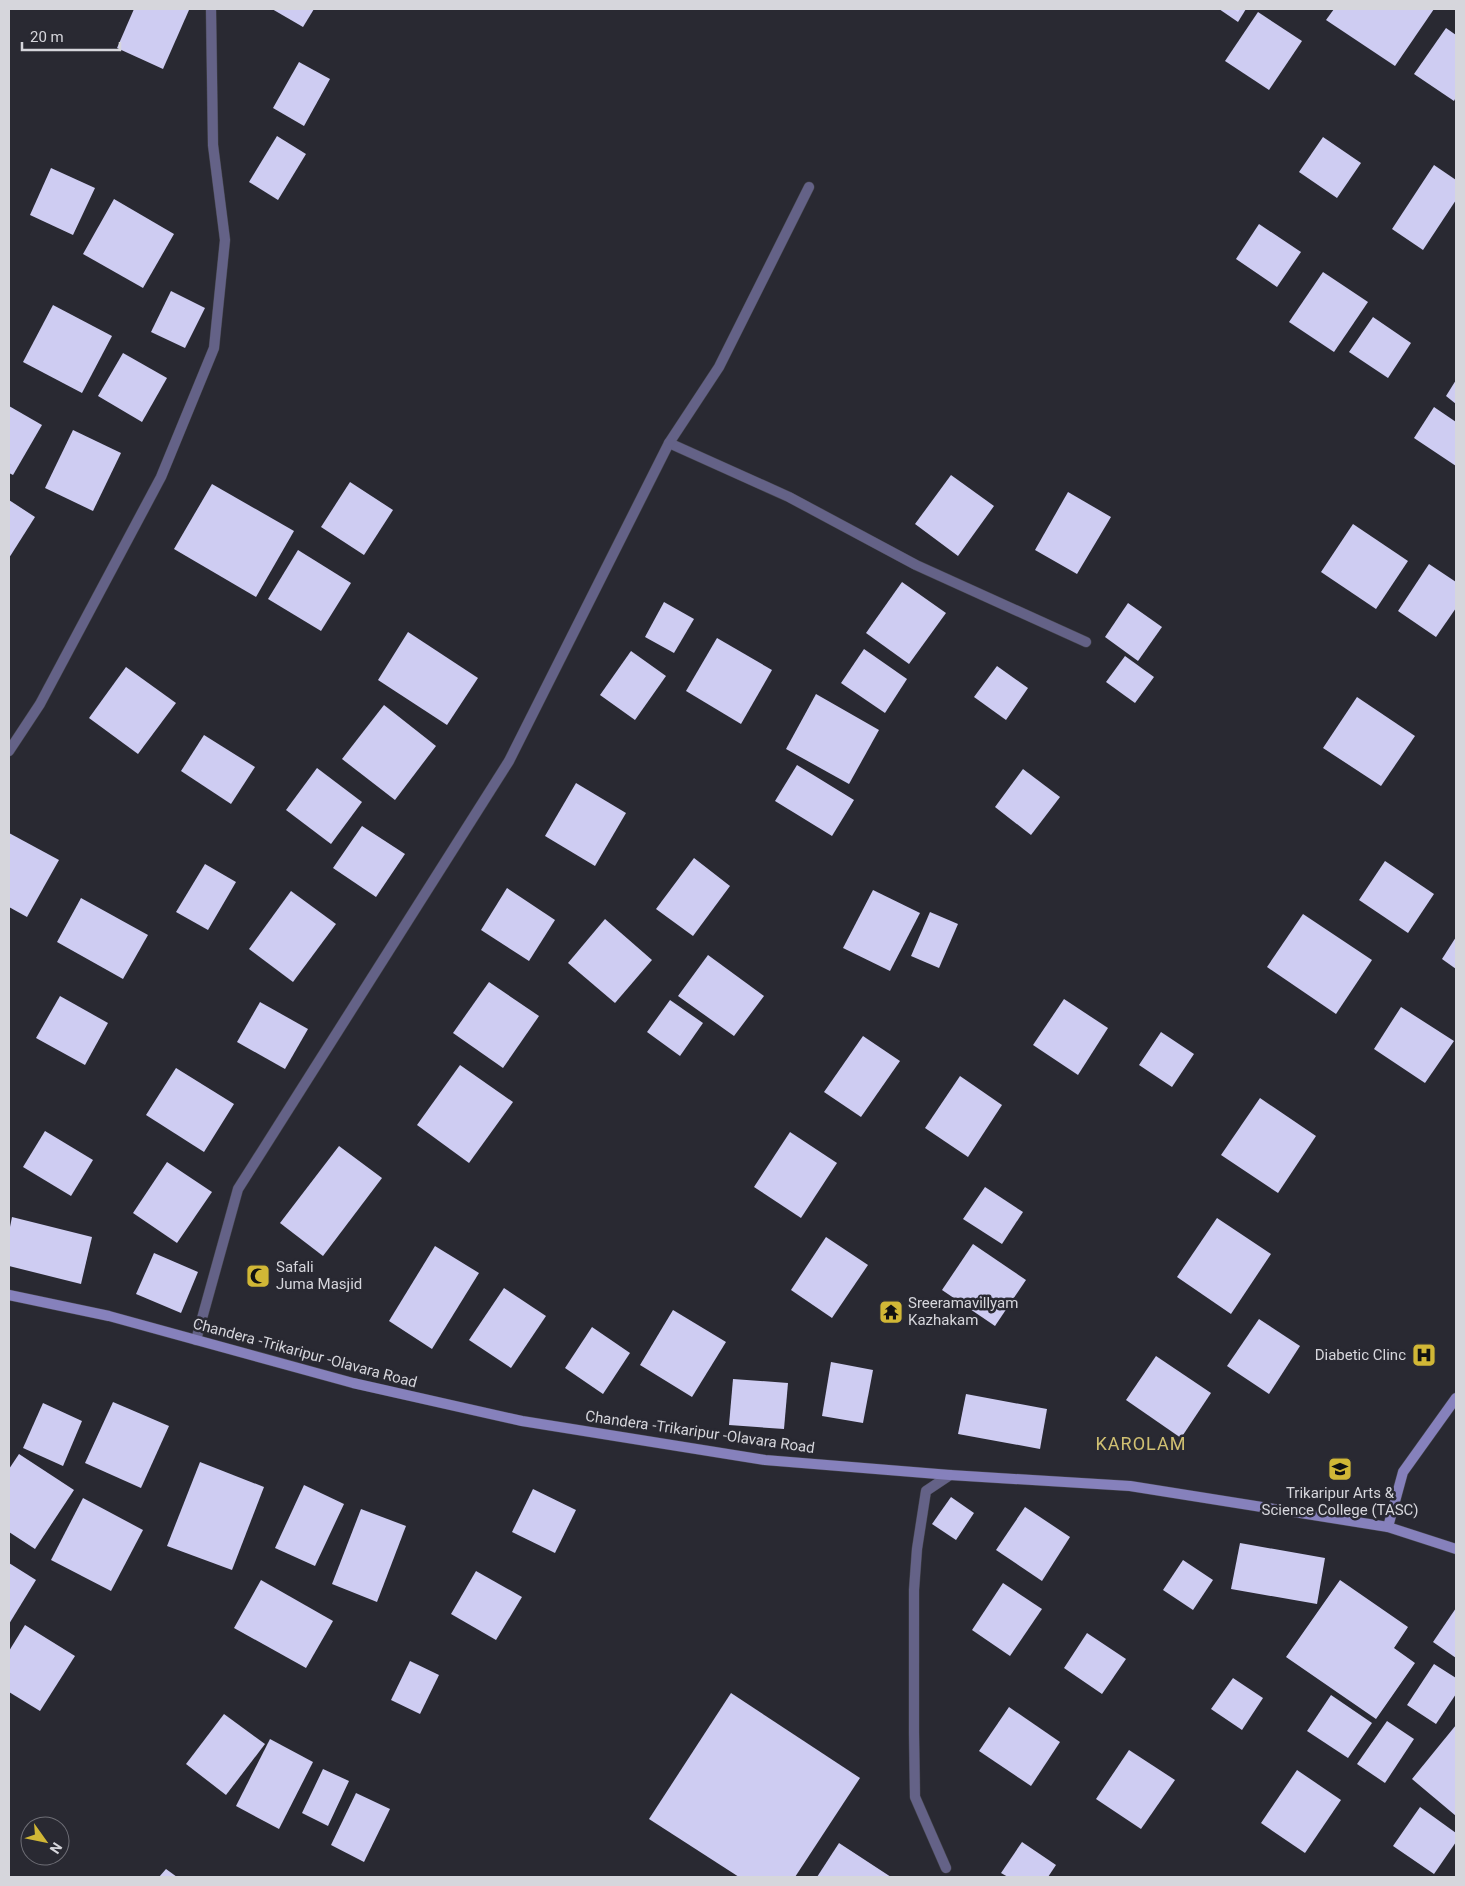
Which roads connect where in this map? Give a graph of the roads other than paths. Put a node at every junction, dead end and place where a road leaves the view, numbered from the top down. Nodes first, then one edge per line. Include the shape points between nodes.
1 (210, 9) edge
2 (809, 187) dead end
3 (669, 443) junction
4 (1086, 642) dead end
5 (9, 751) edge
6 (9, 1295) edge
7 (196, 1340) junction
8 (1456, 1398) edge
9 (950, 1475) junction
10 (1388, 1527) junction
11 (1456, 1549) edge
12 (946, 1868) dead end

1 - 5 street via 213,145 225,240 214,348 161,477 40,704
2 - 3 street via 719,367
3 - 4 street via 788,497 916,565
3 - 7 street via 509,761 238,1189
6 - 7 main road, Chandera -Trikaripur -Olavara Road via 109,1316
7 - 9 main road, Chandera -Trikaripur -Olavara Road via 353,1383 522,1421 765,1460
8 - 10 main road via 1402,1472
9 - 10 main road, Chandera -Trikaripur -Olavara Road via 1130,1486
9 - 12 street via 926,1491 917,1549 914,1600 915,1797
10 - 11 main road, Chandera -Trikaripur -Olavara Road

